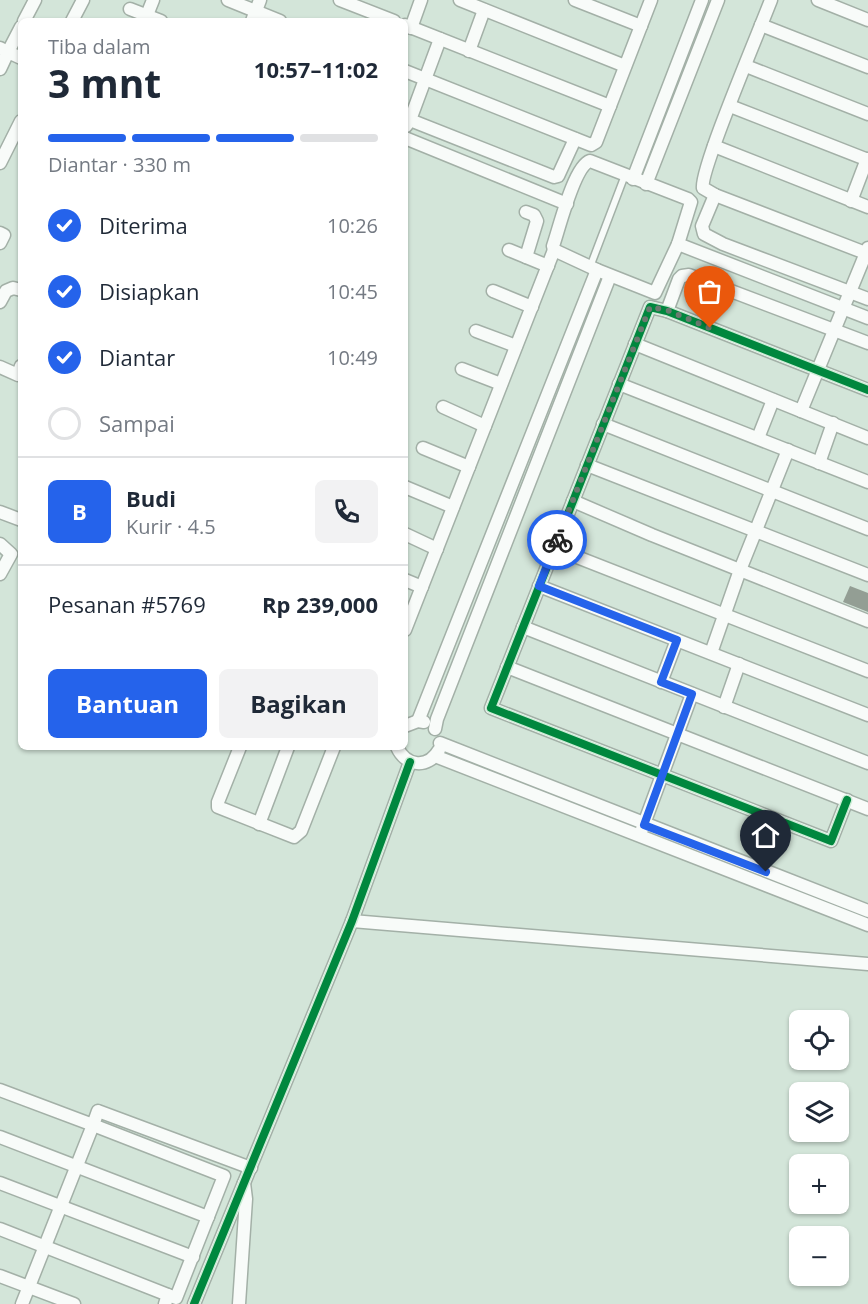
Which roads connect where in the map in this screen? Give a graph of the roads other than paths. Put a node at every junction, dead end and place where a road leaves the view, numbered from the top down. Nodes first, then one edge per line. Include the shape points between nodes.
1 (35, 0) edge
2 (83, 0) edge
3 (153, 0) edge
4 (228, 0) edge
5 (340, 0) edge
6 (421, 0) edge
7 (460, 0) edge
8 (574, 0) edge
9 (651, 0) edge
10 (702, 0) edge
11 (718, 0) edge
12 (771, 0) edge
13 (818, 0) edge
14 (130, 9) dead end
15 (484, 10) junction
16 (256, 11) edge
17 (147, 15) junction
18 (26, 18) edge
19 (74, 18) edge
20 (154, 18) edge
21 (273, 18) edge
22 (386, 18) edge
23 (868, 20) edge
24 (762, 25) junction
25 (641, 26) junction
26 (408, 27) edge
27 (18, 31) edge
28 (440, 39) junction
29 (4, 50) edge
30 (469, 51) junction
31 (18, 57) edge
32 (625, 66) junction
33 (746, 66) junction
34 (868, 67) edge
35 (0, 69) edge
36 (408, 72) edge
37 (425, 79) junction
38 (610, 106) junction
39 (730, 106) junction
40 (868, 114) edge
41 (408, 120) edge
42 (408, 122) edge
43 (18, 127) edge
44 (408, 139) edge
45 (575, 139) junction
46 (714, 146) junction
47 (868, 159) edge
48 (0, 163) edge
49 (629, 177) junction
50 (646, 184) junction
51 (715, 195) junction
52 (851, 201) junction
53 (567, 204) junction
54 (868, 207) edge
55 (526, 212) dead end
56 (0, 233) edge
57 (0, 243) edge
58 (678, 244) junction
59 (509, 250) dead end
60 (554, 250) junction
61 (867, 252) edge
62 (526, 257) junction
63 (548, 266) junction
64 (593, 269) junction
65 (610, 276) junction
66 (18, 289) edge
67 (493, 291) dead end
68 (850, 292) junction
69 (868, 299) edge
70 (0, 302) edge
71 (532, 307) junction
72 (844, 309) junction
73 (667, 310) junction
74 (868, 318) edge
75 (834, 330) junction
76 (476, 331) dead end
77 (868, 343) edge
78 (635, 345) junction
79 (516, 346) junction
80 (0, 367) edge
81 (462, 369) dead end
82 (818, 370) junction
83 (18, 375) edge
84 (501, 384) junction
85 (619, 384) junction
86 (868, 390) edge
87 (773, 400) junction
88 (443, 407) dead end
89 (801, 411) junction
90 (833, 423) junction
91 (603, 424) junction
92 (485, 426) junction
93 (758, 438) junction
94 (868, 438) edge
95 (423, 448) dead end
96 (788, 450) junction
97 (819, 463) junction
98 (587, 465) junction
99 (469, 467) junction
100 (868, 482) edge
101 (408, 488) edge
102 (771, 491) junction
103 (573, 501) junction
104 (453, 507) junction
105 (0, 512) edge
106 (18, 519) edge
107 (868, 529) edge
108 (756, 531) junction
109 (408, 535) edge
110 (0, 544) edge
111 (554, 548) junction
112 (437, 549) junction
113 (740, 570) junction
114 (0, 574) edge
115 (868, 575) edge
116 (408, 581) edge
117 (539, 586) junction
118 (422, 587) junction
119 (724, 615) junction
120 (408, 621) edge
121 (868, 621) edge
122 (523, 627) junction
123 (677, 640) junction
124 (711, 653) junction
125 (739, 664) junction
126 (507, 667) junction
127 (868, 671) edge
128 (661, 682) junction
129 (692, 694) junction
130 (724, 707) junction
131 (868, 715) edge
132 (409, 723) edge
133 (435, 729) junction
134 (677, 733) junction
135 (440, 743) junction
136 (239, 750) edge
137 (287, 750) edge
138 (333, 750) edge
139 (399, 750) edge
140 (435, 756) junction
141 (410, 762) junction
142 (868, 763) edge
143 (661, 775) junction
144 (847, 800) junction
145 (868, 809) edge
146 (259, 824) junction
147 (642, 830) junction
148 (868, 911) edge
149 (352, 921) junction
150 (868, 925) edge
151 (868, 964) edge
152 (0, 1090) edge
153 (93, 1125) junction
154 (0, 1137) edge
155 (76, 1166) junction
156 (250, 1168) junction
157 (243, 1182) junction
158 (0, 1183) edge
159 (61, 1206) junction
160 (208, 1217) junction
161 (0, 1229) edge
162 (45, 1246) junction
163 (193, 1257) junction
164 (0, 1276) edge
165 (29, 1287) junction
166 (167, 1300) edge
167 (22, 1304) edge
168 (74, 1304) edge
169 (194, 1304) edge
170 (239, 1304) edge

1 - 18 street
2 - 19 street
3 - 17 street
4 - 16 street
5 - 22 street
6 - 26 street
7 - 15 street
8 - 25 street
9 - 25 street
10 - 49 street
11 - 50 street
12 - 24 street
13 - 23 street
14 - 17 street
15 - 30 street
15 - 32 street
16 - 21 street
17 - 20 street
24 - 33 street
24 - 34 street
25 - 32 street
26 - 28 street
27 - 29 street
28 - 30 street
28 - 37 street
29 - 31 street
29 - 35 street
30 - 38 street
32 - 38 street
33 - 39 street
33 - 40 street
36 - 37 street
37 - 41 street
37 - 45 street
38 - 45 street via 595,143
39 - 46 street
39 - 47 street
42 - 45 street via 554,177 563,170
43 - 48 street
44 - 53 street
46 - 51 street via 702,181 704,190
46 - 52 street
47 - 52 street
49 - 50 street
49 - 53 street via 586,161
49 - 64 lane
50 - 58 street via 691,202
51 - 61 street
51 - 68 street via 702,226 704,234
52 - 54 street
53 - 60 street
55 - 62 street via 537,221
56 - 57 street via 4,235
58 - 65 street via 655,293
58 - 72 street
59 - 62 street
60 - 63 street
60 - 64 street
61 - 68 street
62 - 63 street
63 - 71 street
64 - 65 street
64 - 132 street
65 - 133 street
66 - 70 street via 6,291
67 - 71 street
68 - 69 street
68 - 72 street
71 - 79 street
72 - 74 street
72 - 75 street
73 - 75 street via 679,279 689,274
73 - 78 street via 650,307
73 - 82 street
75 - 77 street
75 - 82 street
76 - 79 street
78 - 85 street
78 - 87 street
79 - 84 street
80 - 83 street
81 - 84 street
82 - 86 street
82 - 89 street
84 - 92 street
85 - 91 street
85 - 93 street
87 - 89 street
87 - 93 street
88 - 92 street
89 - 90 street
90 - 94 street
90 - 97 street
91 - 98 street
91 - 102 street
92 - 99 street
93 - 96 street
95 - 99 street
96 - 97 street
96 - 102 street
97 - 100 street
98 - 103 street
98 - 108 street
99 - 104 street
101 - 104 street
102 - 107 street
102 - 108 street
103 - 111 street
103 - 113 street
104 - 112 street
105 - 106 street
108 - 113 street
108 - 115 street
109 - 112 street
110 - 114 street via 11,554
111 - 117 street
111 - 119 street
112 - 118 street
113 - 119 street
113 - 121 street
116 - 118 street
117 - 122 street
117 - 123 street
118 - 120 street
119 - 124 street
119 - 127 street
122 - 126 street
122 - 128 street
123 - 124 street
123 - 128 street
124 - 125 street
125 - 130 street
125 - 131 street
126 - 134 street
126 - 143 street via 491,708
128 - 129 street
129 - 130 street
129 - 134 street
130 - 142 street
132 - 133 street via 428,723
133 - 135 street
134 - 143 street
134 - 144 street
135 - 140 street
135 - 147 street
136 - 146 street via 218,805
137 - 146 street
138 - 146 street via 299,835 294,837
139 - 141 street
140 - 141 street via 428,762
140 - 147 street
141 - 149 street
143 - 144 street via 831,841
143 - 147 street
144 - 145 street
147 - 148 street
147 - 150 street
149 - 151 street
149 - 156 street
152 - 153 street
153 - 155 street
153 - 156 street via 98,1111
153 - 160 street via 224,1176
154 - 155 street
155 - 159 street
155 - 160 street
156 - 157 street
157 - 169 street
157 - 170 street via 246,1198
158 - 159 street
159 - 162 street
159 - 163 street
160 - 163 street
161 - 162 street
162 - 165 street
162 - 166 street
163 - 166 street via 177,1298
164 - 165 street
165 - 167 street
165 - 168 street

